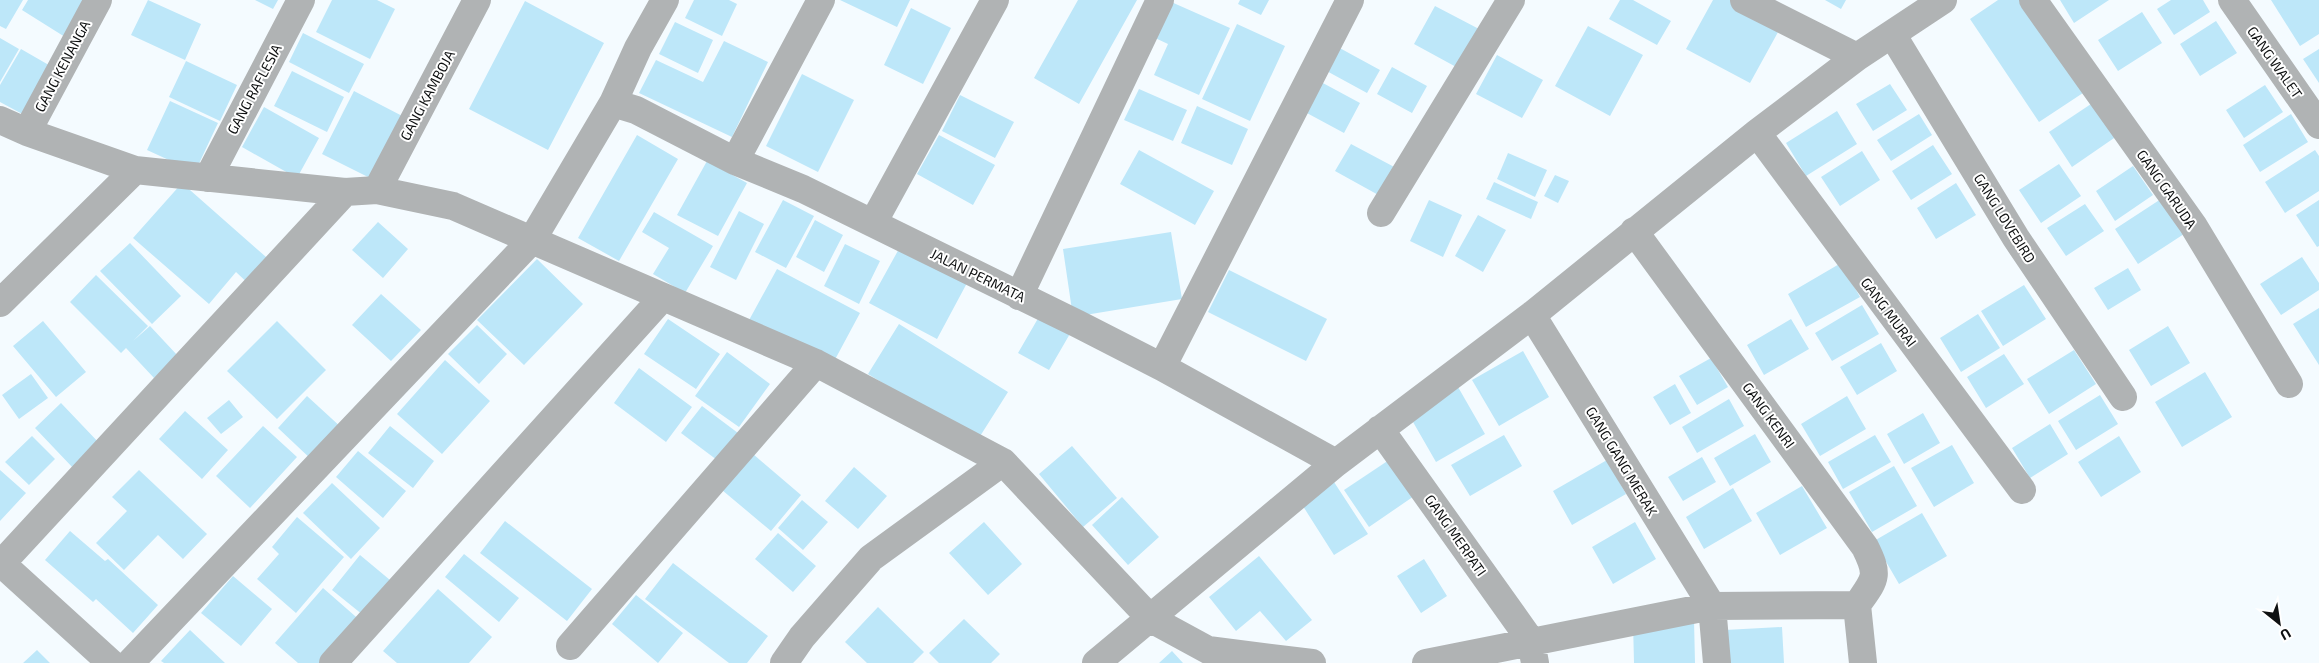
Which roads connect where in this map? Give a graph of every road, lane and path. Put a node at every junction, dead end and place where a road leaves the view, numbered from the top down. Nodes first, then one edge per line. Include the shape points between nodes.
1 (98, 0) edge
2 (300, 0) edge
3 (477, 0) edge
4 (665, 0) edge
5 (821, 0) edge
6 (995, 0) edge
7 (1160, 0) edge
8 (1350, 0) edge
9 (1511, 0) edge
10 (1744, 0) edge
11 (1943, 0) edge
12 (2033, 0) edge
13 (2232, 0) edge
14 (1892, 34) junction
15 (1857, 57) junction
16 (613, 103) junction
17 (0, 120) edge
18 (2319, 125) edge
19 (27, 132) junction
20 (1757, 133) junction
21 (735, 161) junction
22 (135, 170) junction
23 (208, 178) junction
24 (377, 190) junction
25 (345, 192) junction
26 (1381, 213) dead end
27 (872, 223) junction
28 (1634, 231) junction
29 (532, 240) junction
30 (1019, 296) junction
31 (663, 297) junction
32 (0, 304) edge
33 (1532, 315) junction
34 (816, 364) junction
35 (1162, 367) junction
36 (2290, 384) dead end
37 (2123, 397) dead end
38 (1380, 429) junction
39 (1003, 462) junction
40 (1336, 464) junction
41 (2022, 490) dead end
42 (1, 564) edge
43 (1712, 606) junction
44 (1857, 606) junction
45 (1151, 619) junction
46 (570, 646) dead end
47 (1533, 652) edge
48 (111, 663) edge
49 (130, 663) edge
50 (333, 663) edge
51 (784, 663) edge
52 (1096, 663) edge
53 (1312, 663) edge
54 (1426, 663) edge
55 (1717, 663) edge
56 (1863, 663) edge

1 - 19 street, GANG KENANGA
2 - 23 street, GANG RAFLESIA
3 - 24 street, GANG KAMBOJA
4 - 16 street
5 - 21 street
6 - 27 street
7 - 30 street
8 - 35 street
9 - 26 street
10 - 15 street
11 - 14 street
12 - 36 street, GANG GARUDA via 2192,225
13 - 18 street, GANG WALET
14 - 15 street
14 - 37 street, GANG LOVEBIRD via 2016,238
15 - 20 street
16 - 21 street, JALAN PERMATA via 654,118
16 - 29 street
17 - 19 street
19 - 22 street
20 - 28 street
20 - 41 street, GANG MURAI
21 - 27 street, JALAN PERMATA via 803,189
22 - 23 street
22 - 32 street
23 - 25 street
24 - 25 street
24 - 29 street via 453,206
25 - 42 street
27 - 30 street, JALAN PERMATA
28 - 33 street
28 - 44 street, GANG KENRI via 1866,547 1875,566 1875,576
29 - 31 street
29 - 49 street
30 - 35 street, JALAN PERMATA
31 - 34 street
31 - 50 street
33 - 38 street
33 - 43 street, GANG GANG MERAK
34 - 39 street
34 - 46 street
35 - 40 street, JALAN PERMATA
38 - 40 street
38 - 47 street, GANG MERPATI
39 - 45 street
39 - 51 street via 871,558 802,637
40 - 45 street
42 - 48 street
43 - 44 street
43 - 47 street
43 - 55 street
44 - 56 street
45 - 52 street
45 - 53 street via 1208,650
47 - 54 street

